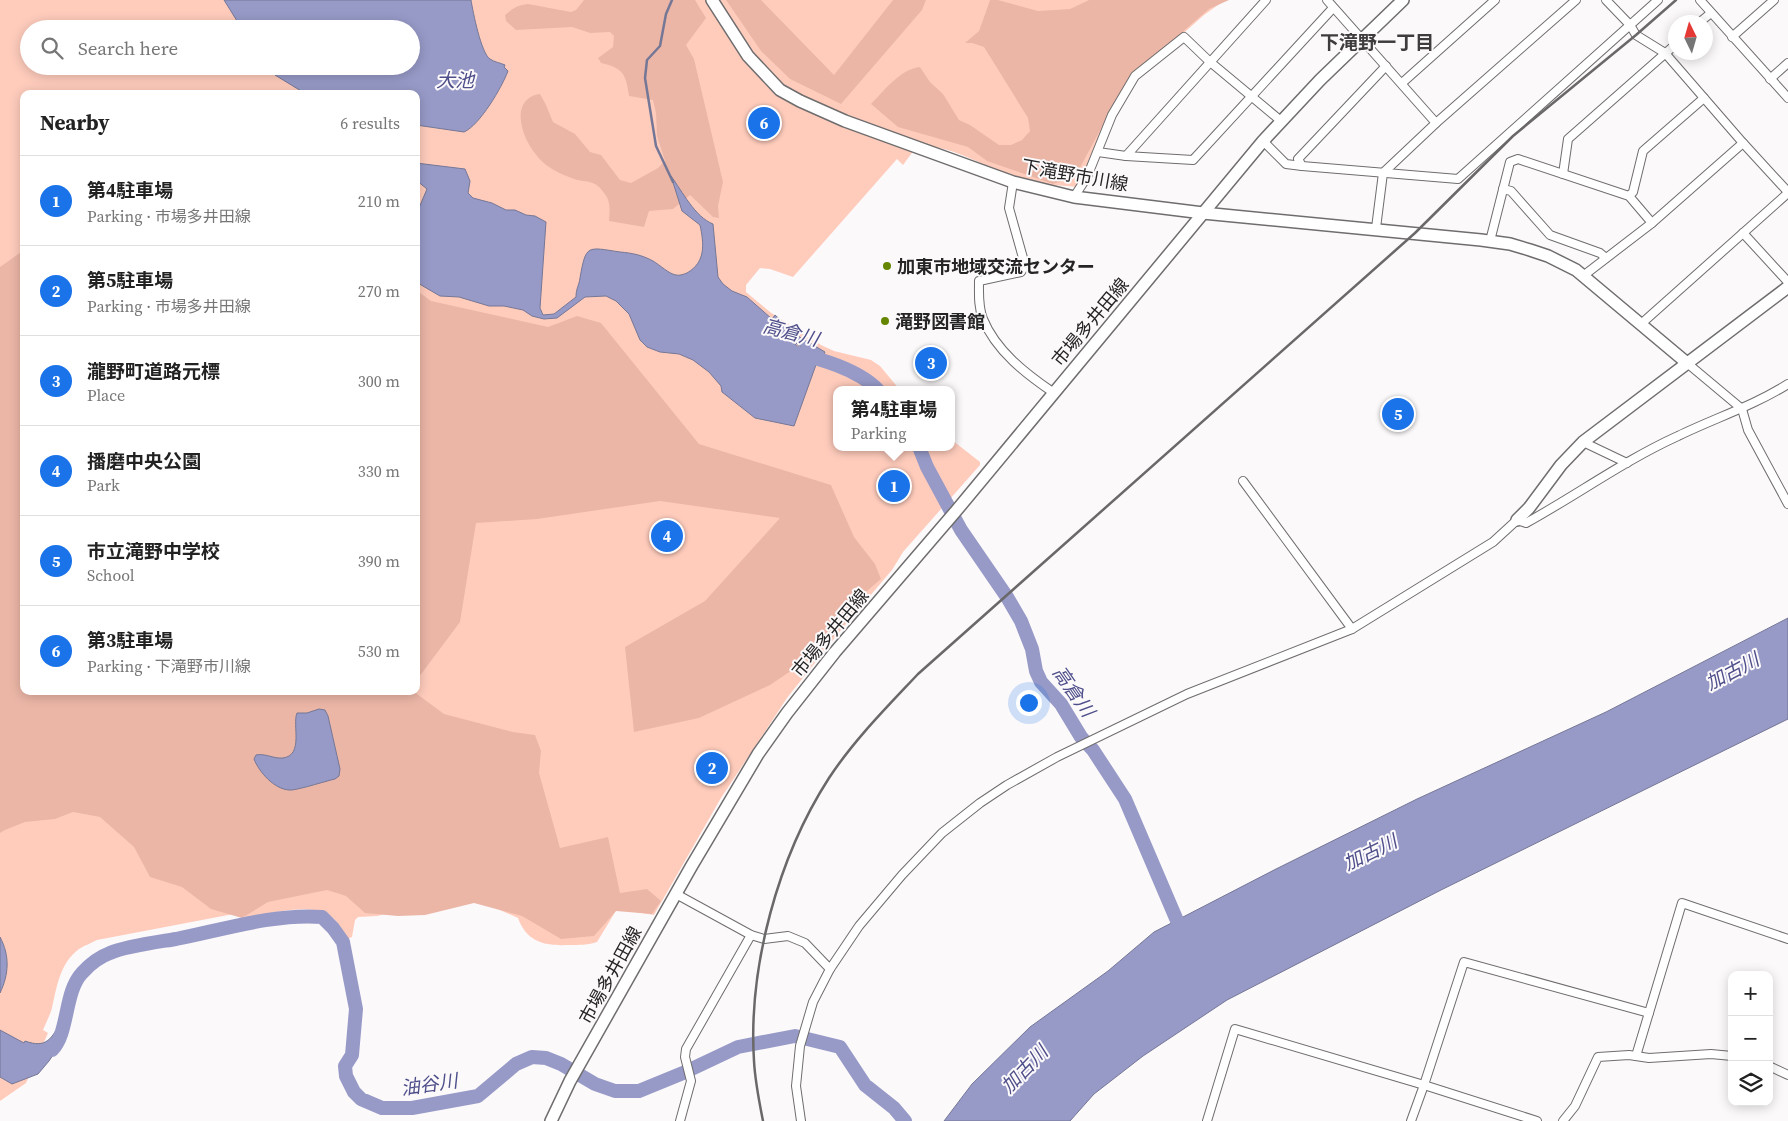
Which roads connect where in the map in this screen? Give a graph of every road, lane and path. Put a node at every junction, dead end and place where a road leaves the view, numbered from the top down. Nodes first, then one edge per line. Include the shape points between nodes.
1 (712, 0) edge
2 (1266, 0) edge
3 (1326, 0) edge
4 (1403, 0) edge
5 (1495, 0) edge
6 (1576, 0) edge
7 (1606, 0) edge
8 (1658, 0) edge
9 (1700, 0) edge
10 (1774, 0) edge
11 (1333, 8) junction
12 (1711, 13) junction
13 (1709, 15) edge
14 (1630, 25) junction
15 (1732, 37) junction
16 (1361, 40) junction
17 (1668, 51) edge
18 (1665, 53) junction
19 (1209, 62) junction
20 (1788, 63) edge
21 (1386, 66) junction
22 (1770, 79) junction
23 (1402, 83) junction
24 (1252, 97) junction
25 (1704, 98) junction
26 (1788, 98) edge
27 (1281, 122) junction
28 (1436, 123) junction
29 (1263, 141) junction
30 (1744, 143) junction
31 (1098, 152) junction
32 (1126, 156) junction
33 (1302, 166) junction
34 (1383, 173) junction
35 (1563, 174) junction
36 (1012, 182) junction
37 (1503, 189) junction
38 (1788, 192) edge
39 (1629, 196) junction
40 (1074, 197) junction
41 (1203, 213) junction
42 (1652, 223) junction
43 (1376, 228) junction
44 (1743, 233) junction
45 (1490, 241) junction
46 (1606, 258) junction
47 (1583, 276) junction
48 (1788, 282) edge
49 (1788, 287) edge
50 (1641, 324) junction
51 (1687, 363) junction
52 (1788, 384) edge
53 (1054, 393) junction
54 (1742, 409) junction
55 (1583, 442) junction
56 (1627, 463) junction
57 (1243, 481) dead end
58 (1788, 504) edge
59 (1517, 520) junction
60 (1352, 628) junction
61 (676, 894) junction
62 (751, 935) junction
63 (1788, 939) edge
64 (830, 969) junction
65 (1649, 1013) junction
66 (1636, 1056) junction
67 (1728, 1056) edge
68 (1773, 1068) edge
69 (1788, 1074) edge
70 (1424, 1086) junction
71 (1522, 1118) edge
72 (551, 1121) edge
73 (680, 1121) edge
74 (801, 1121) edge
75 (1207, 1121) edge
76 (1411, 1121) edge
77 (1537, 1121) edge
78 (1563, 1121) edge

1 - 36 main road, 下滝野市川線 via 748,56 780,90 845,121
2 - 19 street
3 - 11 street
4 - 16 main road
5 - 23 street
6 - 28 street
7 - 14 street
8 - 14 street
9 - 12 street
10 - 15 street
11 - 16 street
11 - 24 street
12 - 13 street
12 - 15 street
14 - 18 street via 1636,35
14 - 34 street via 1458,179
15 - 22 street
16 - 21 street
16 - 27 main road
17 - 18 street
18 - 25 street
18 - 35 street via 1568,139
19 - 24 street
19 - 31 street via 1184,37 1134,76 1112,115
19 - 32 street
20 - 22 street
21 - 23 street
21 - 33 street via 1298,159
22 - 26 street
23 - 28 street
24 - 27 street
24 - 32 street via 1193,160
25 - 30 street
25 - 39 street via 1643,151 1633,192
27 - 29 main road
28 - 34 street
29 - 33 street via 1286,164
29 - 41 main road
30 - 38 street
30 - 42 street
31 - 32 street
31 - 40 street via 1088,177
33 - 34 street
34 - 43 street
35 - 37 street via 1518,159 1510,162
35 - 39 street
36 - 40 main road, 下滝野市川線
36 - 53 street via 1009,208 1025,265 1021,272 978,281 982,318 1008,357
37 - 45 street
37 - 46 street via 1511,191 1550,236
38 - 44 street
39 - 42 street
40 - 41 main road, 下滝野市川線
41 - 43 main road, 下滝野市川線
41 - 53 main road, 市場多井田線
42 - 46 street
43 - 45 main road, 下滝野市川線
44 - 48 street
44 - 50 street
45 - 47 main road, 下滝野市川線 via 1548,256
46 - 47 street
47 - 50 main road, 下滝野市川線
49 - 51 main road
50 - 51 main road, 下滝野市川線
51 - 54 street
51 - 55 main road
52 - 54 street
53 - 61 main road, 市場多井田線 via 787,713 758,754
54 - 56 street via 1677,436
54 - 58 street via 1748,430
55 - 56 street
55 - 59 main road
56 - 59 street via 1526,523
57 - 60 street
59 - 60 street via 1493,542
60 - 64 street via 1187,694 1006,785 942,833 915,861 859,926
61 - 62 street
61 - 72 main road, 市場多井田線 via 570,1081
62 - 64 street via 764,939 788,936 805,943
62 - 73 street via 686,1049 684,1057 692,1081
63 - 65 street via 1682,903
64 - 74 street via 813,1002 800,1046 796,1086
65 - 66 street
65 - 70 street via 1464,962
66 - 67 street
66 - 78 street via 1598,1057 1575,1106
68 - 69 street
70 - 71 street
70 - 75 street via 1235,1029
70 - 76 street
71 - 77 street

